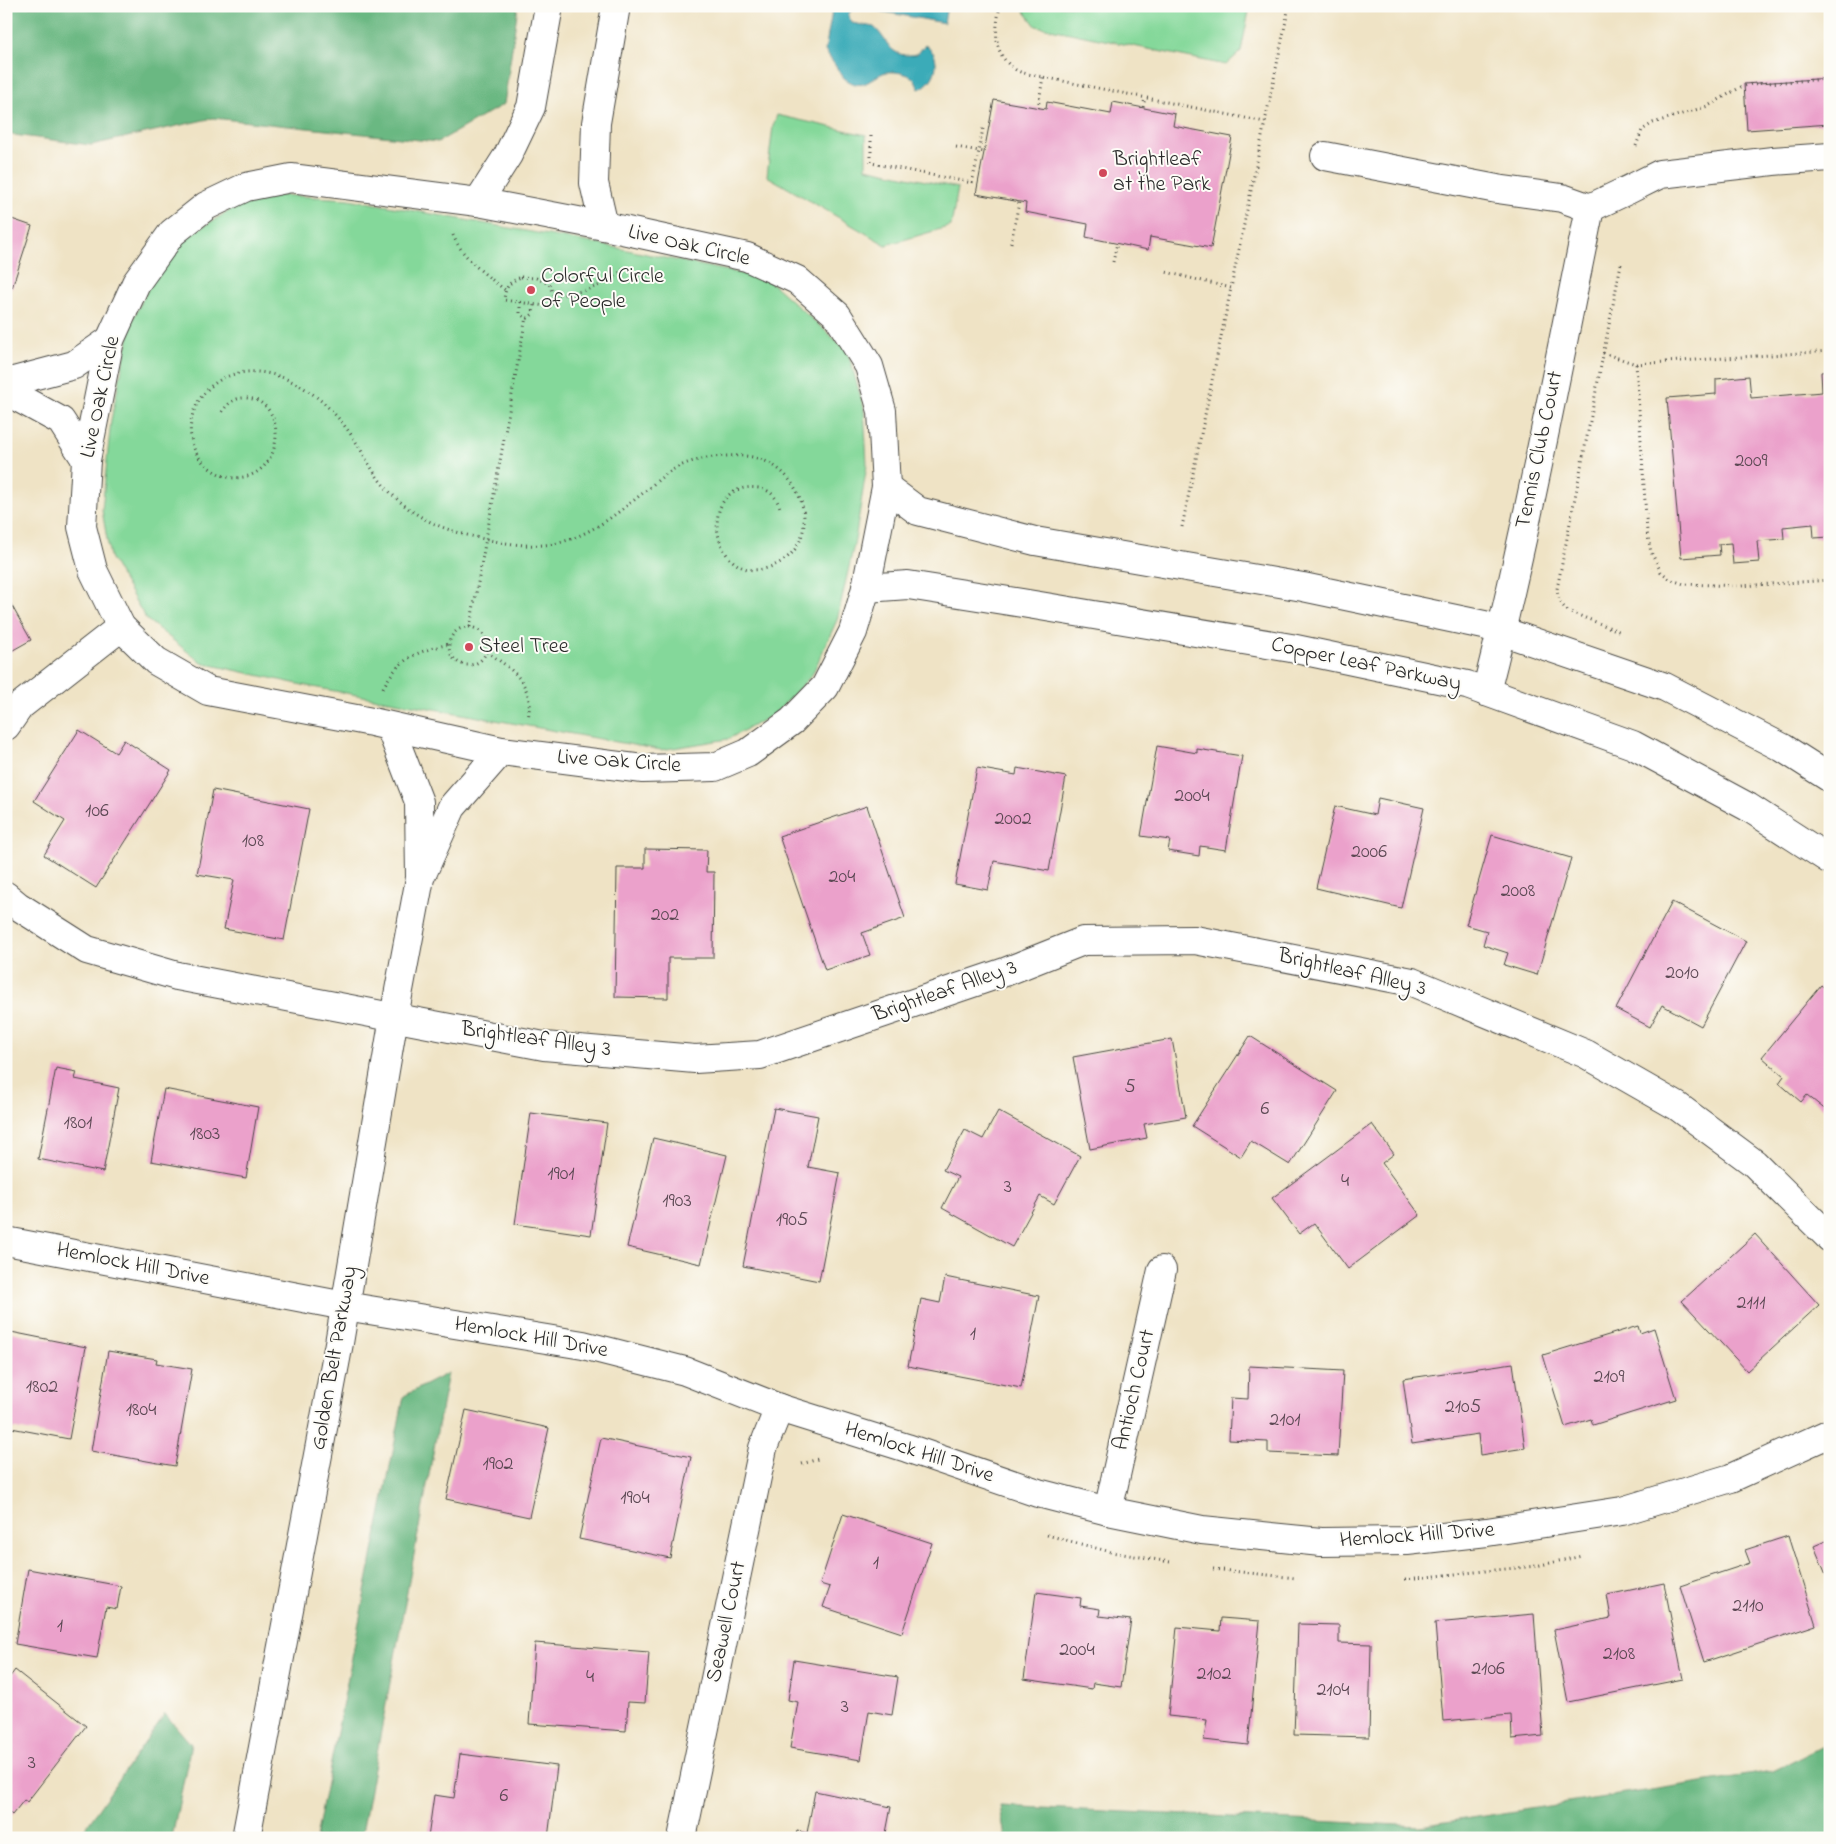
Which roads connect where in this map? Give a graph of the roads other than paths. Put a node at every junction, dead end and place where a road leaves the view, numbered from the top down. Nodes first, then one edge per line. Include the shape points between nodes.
1 (549, 6) edge
2 (616, 6) edge
3 (1325, 156) dead end
4 (1830, 157) edge
5 (478, 202) junction
6 (1590, 208) junction
7 (604, 226) junction
8 (110, 340) junction
9 (6, 383) edge
10 (6, 391) edge
11 (86, 460) junction
12 (886, 487) junction
13 (866, 588) junction
14 (121, 627) junction
15 (1502, 631) junction
16 (1486, 692) junction
17 (6, 726) edge
18 (390, 727) junction
19 (501, 751) junction
20 (1830, 778) edge
21 (1830, 860) edge
22 (420, 878) junction
23 (6, 896) edge
24 (394, 1017) junction
25 (1830, 1238) edge
26 (6, 1241) edge
27 (1162, 1270) dead end
28 (345, 1306) junction
29 (779, 1408) junction
30 (1830, 1433) edge
31 (1108, 1511) junction
32 (246, 1838) edge
33 (682, 1838) edge

1 - 5 street via 531,107 508,155
2 - 7 street via 595,132 594,183
3 - 6 street via 1496,189 1562,198
4 - 6 street via 1660,174
5 - 7 street, Live Oak Circle
5 - 8 street, Live Oak Circle via 291,178 246,187 206,206 172,233 136,283
6 - 15 street, Tennis Club Court
7 - 12 street, Live Oak Circle via 747,257 797,280 838,315 869,366 882,411
8 - 9 street via 74,365
8 - 11 street, Live Oak Circle
10 - 11 street via 61,421
11 - 14 street, Live Oak Circle via 82,527 93,570
12 - 13 street, Live Oak Circle
12 - 15 street via 918,511 1035,542 1303,587
13 - 16 street, Copper Leaf Parkway via 908,585 1291,648 1467,685
13 - 19 street, Live Oak Circle via 853,632 825,687 792,721 748,753 715,767 643,768
14 - 17 street via 20,706
14 - 18 street, Live Oak Circle via 156,661 208,691
15 - 16 street, Tennis Club Court
15 - 20 street via 1666,687 1783,748
16 - 21 street, Copper Leaf Parkway via 1633,745 1748,807
18 - 19 street, Live Oak Circle
18 - 22 street, Golden Belt Parkway via 419,802
19 - 22 street, Golden Belt Parkway via 452,807
22 - 24 street, Golden Belt Parkway
23 - 24 street, Brightleaf Alley 3 via 87,950 177,976
24 - 25 street, Brightleaf Alley 3 via 544,1046 695,1059 760,1055 1083,942 1196,940 1412,982 1586,1054 1677,1106 1754,1163
24 - 28 street, Golden Belt Parkway
26 - 28 street, Hemlock Hill Drive
27 - 31 street, Antioch Court
28 - 29 street, Hemlock Hill Drive via 584,1345 685,1371
28 - 32 street, Golden Belt Parkway
29 - 31 street, Hemlock Hill Drive via 1038,1493
29 - 33 street, Seawell Court via 763,1448
30 - 31 street, Hemlock Hill Drive via 1731,1478 1622,1511 1407,1541 1321,1542 1202,1530

